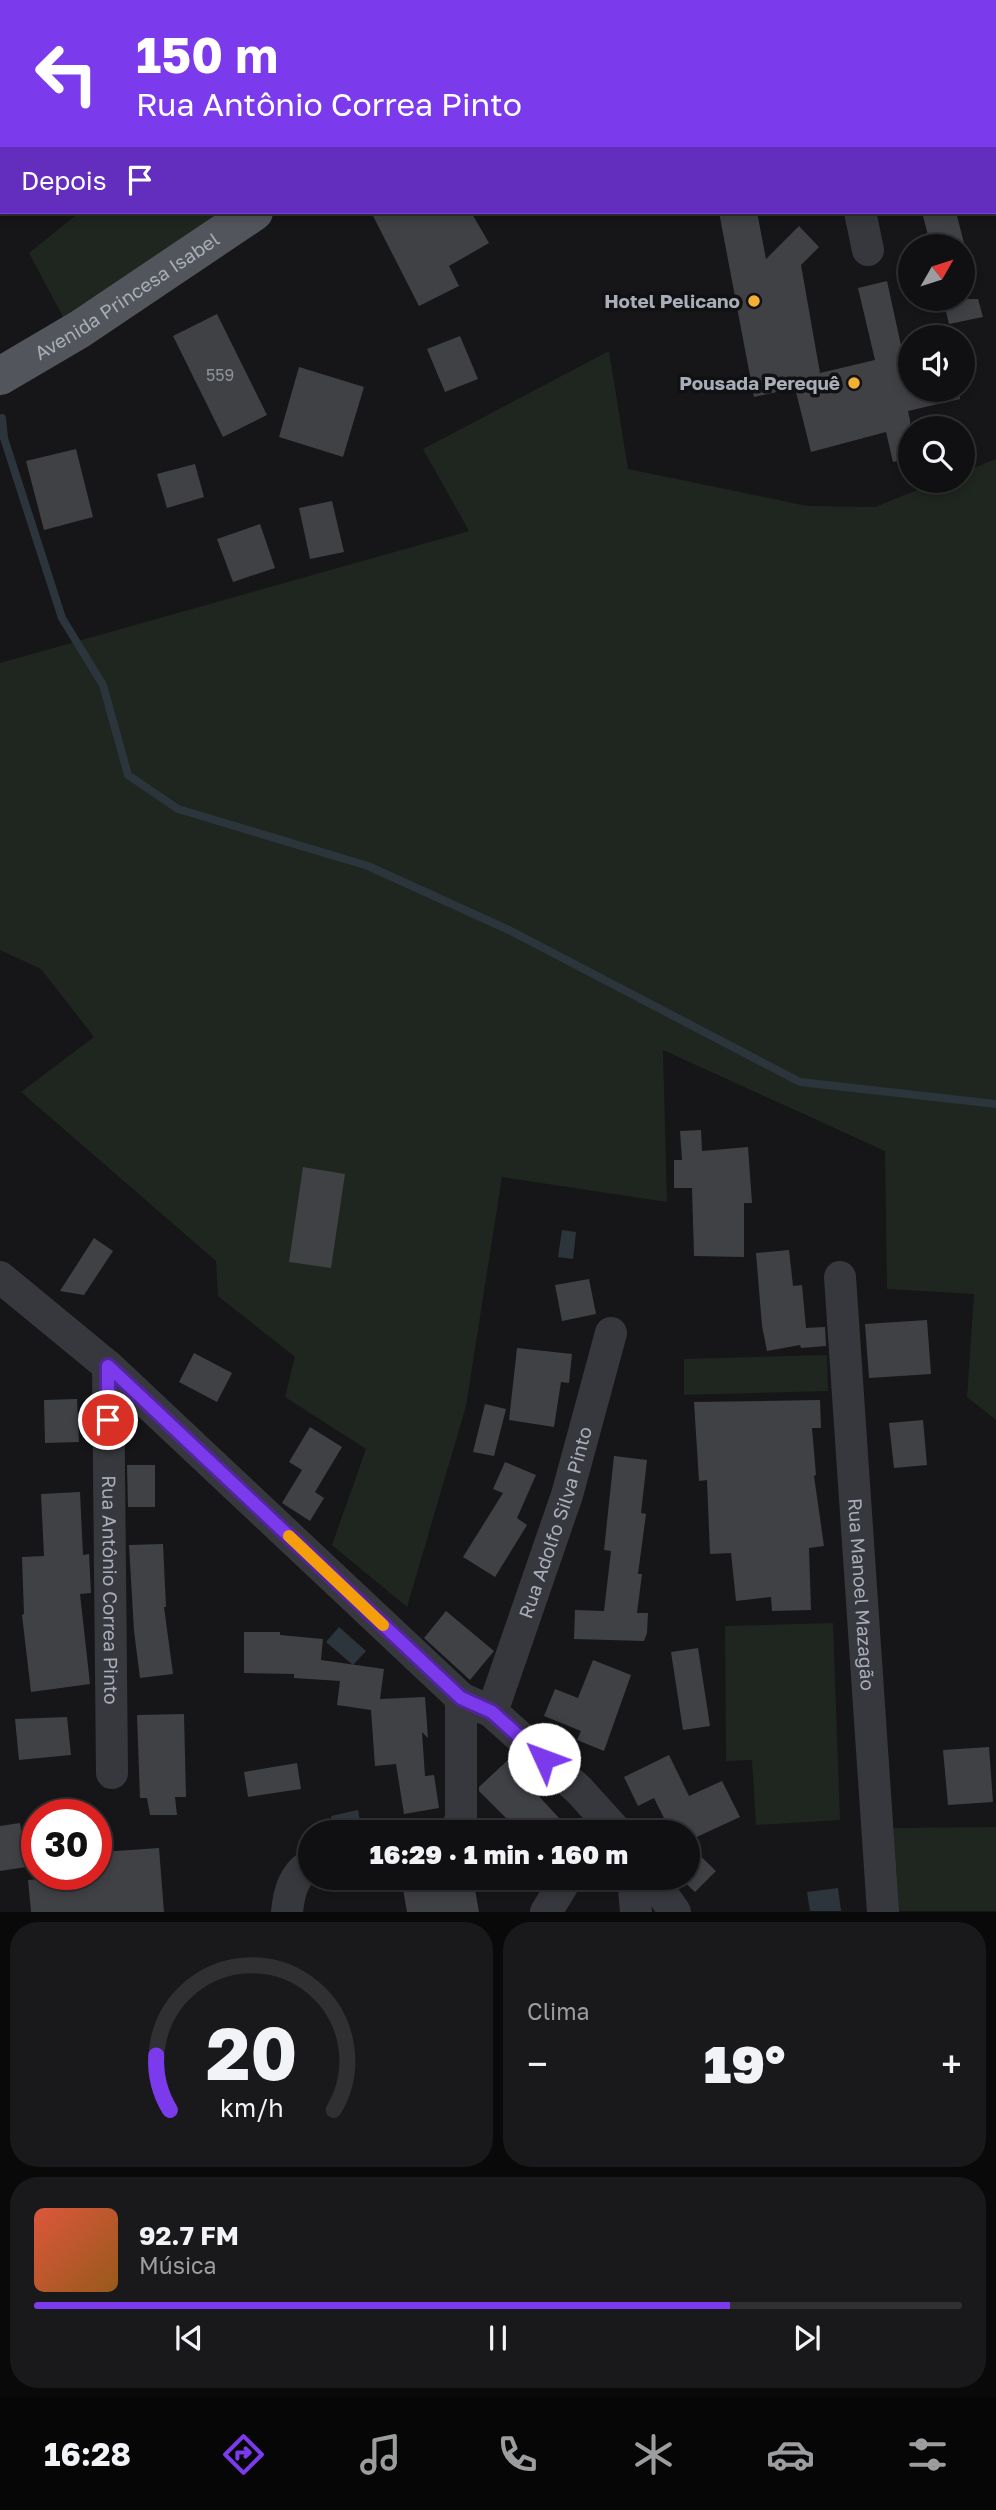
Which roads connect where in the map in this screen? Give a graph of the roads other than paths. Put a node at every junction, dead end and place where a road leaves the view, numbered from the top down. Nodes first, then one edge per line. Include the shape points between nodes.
1 (251, 214) edge
2 (860, 214) edge
3 (868, 250) dead end
4 (0, 376) edge
5 (0, 1277) edge
6 (840, 1277) dead end
7 (611, 1333) dead end
8 (108, 1366) junction
9 (461, 1698) junction
10 (492, 1712) junction
11 (112, 1773) dead end
12 (461, 1820) edge
13 (601, 1820) edge
14 (298, 1874) edge
15 (560, 1890) edge
16 (634, 1890) edge
17 (660, 1890) edge
18 (287, 1912) edge
19 (546, 1912) edge
20 (636, 1912) edge
21 (674, 1912) edge
22 (883, 1912) edge

1 - 4 main road, Avenida Princesa Isabel via 80,329
2 - 3 street
5 - 8 street
6 - 22 street, Rua Manoel Mazagão
7 - 10 street, Rua Adolfo Silva Pinto via 567,1495
8 - 9 street
8 - 11 street, Rua Antônio Correa Pinto
9 - 10 street
9 - 12 street
10 - 13 street via 579,1790
14 - 18 street
15 - 19 street
16 - 20 street
17 - 21 street

